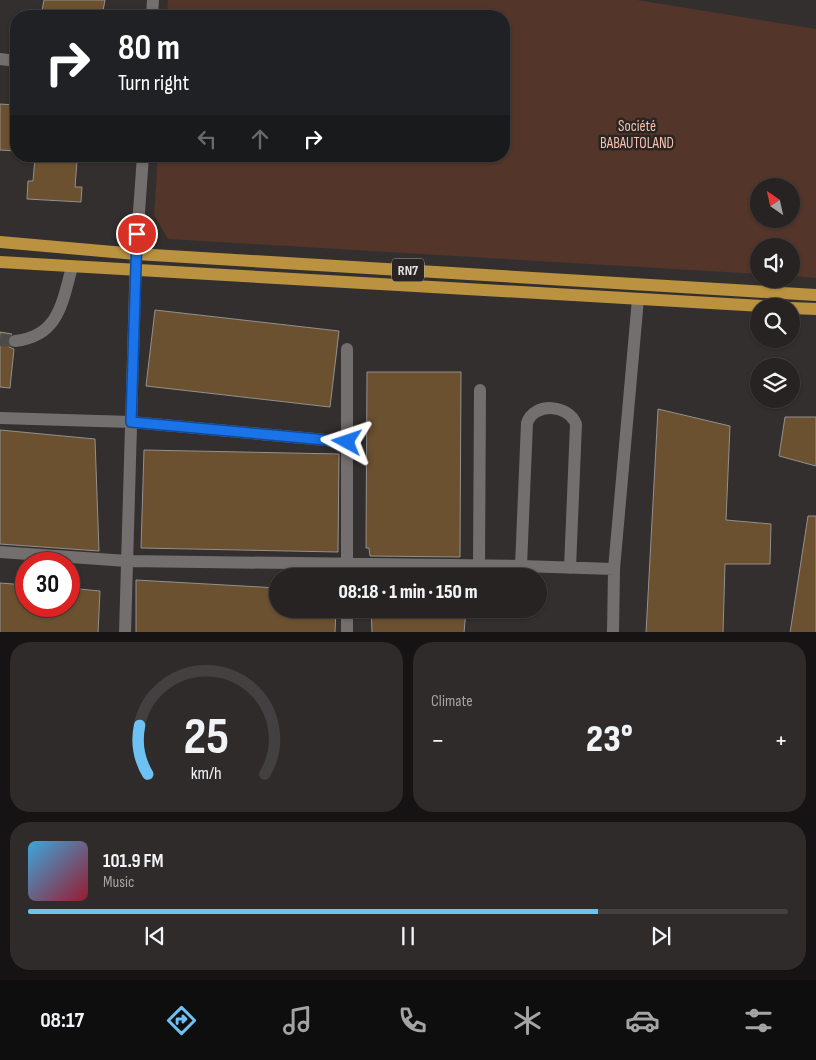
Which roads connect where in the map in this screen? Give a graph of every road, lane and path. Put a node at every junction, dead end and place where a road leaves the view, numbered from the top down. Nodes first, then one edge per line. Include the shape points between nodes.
1 (143, 162) edge
2 (0, 242) edge
3 (136, 254) junction
4 (0, 262) edge
5 (72, 267) junction
6 (136, 271) junction
7 (816, 295) edge
8 (638, 299) junction
9 (750, 305) edge
10 (800, 308) edge
11 (816, 309) edge
12 (15, 342) tunnel mouth
13 (347, 348) dead end
14 (480, 390) dead end
15 (0, 418) edge
16 (131, 422) junction
17 (347, 442) junction
18 (0, 552) edge
19 (127, 561) junction
20 (478, 566) junction
21 (521, 566) junction
22 (298, 568) edge
23 (347, 568) edge
24 (412, 568) edge
25 (570, 568) junction
26 (614, 569) junction
27 (347, 618) edge
28 (125, 632) edge
29 (347, 632) edge
30 (613, 632) edge

1 - 3 street
2 - 3 main road, RN7
3 - 6 street
3 - 7 main road, RN7
4 - 5 main road, RN7
5 - 6 main road, RN7
5 - 12 street via 55,319 42,333
6 - 8 main road, RN7
6 - 16 street
8 - 9 main road, RN7
8 - 26 street
10 - 11 main road
13 - 17 street
14 - 20 street
15 - 16 street
16 - 17 street
16 - 19 street
17 - 23 street
18 - 19 street
19 - 22 street
19 - 28 street
20 - 21 street
20 - 24 street
21 - 25 street
21 - 25 street via 527,423 536,410 547,409 566,411 576,424
25 - 26 street
26 - 30 street
27 - 29 street

